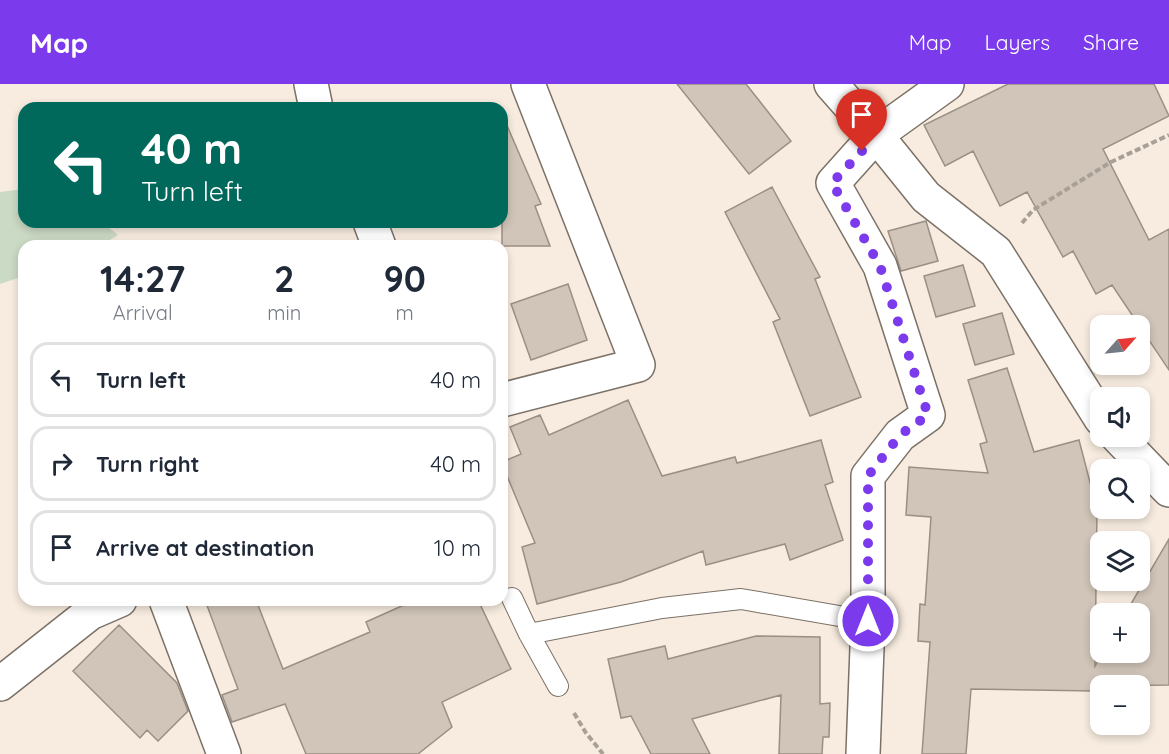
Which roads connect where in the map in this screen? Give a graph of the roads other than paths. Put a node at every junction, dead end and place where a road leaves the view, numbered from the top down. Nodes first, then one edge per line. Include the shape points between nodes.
1 (311, 84) edge
2 (528, 84) edge
3 (831, 84) edge
4 (947, 84) edge
5 (314, 102) edge
6 (876, 135) junction
7 (508, 398) edge
8 (1090, 402) edge
9 (1128, 447) edge
10 (1169, 490) edge
11 (512, 598) dead end
12 (106, 606) edge
13 (168, 606) edge
14 (868, 621) junction
15 (529, 634) junction
16 (0, 684) edge
17 (558, 686) road end
18 (224, 754) edge
19 (863, 754) edge

1 - 5 street
2 - 7 street via 638,365
3 - 6 street
4 - 6 street
6 - 8 street via 926,197 996,252
6 - 14 street via 832,183 880,266 928,415 900,435 868,476
9 - 10 street
11 - 15 lane
12 - 16 street via 90,613
13 - 18 street
14 - 15 lane via 741,599 662,608
14 - 19 street
15 - 17 lane

